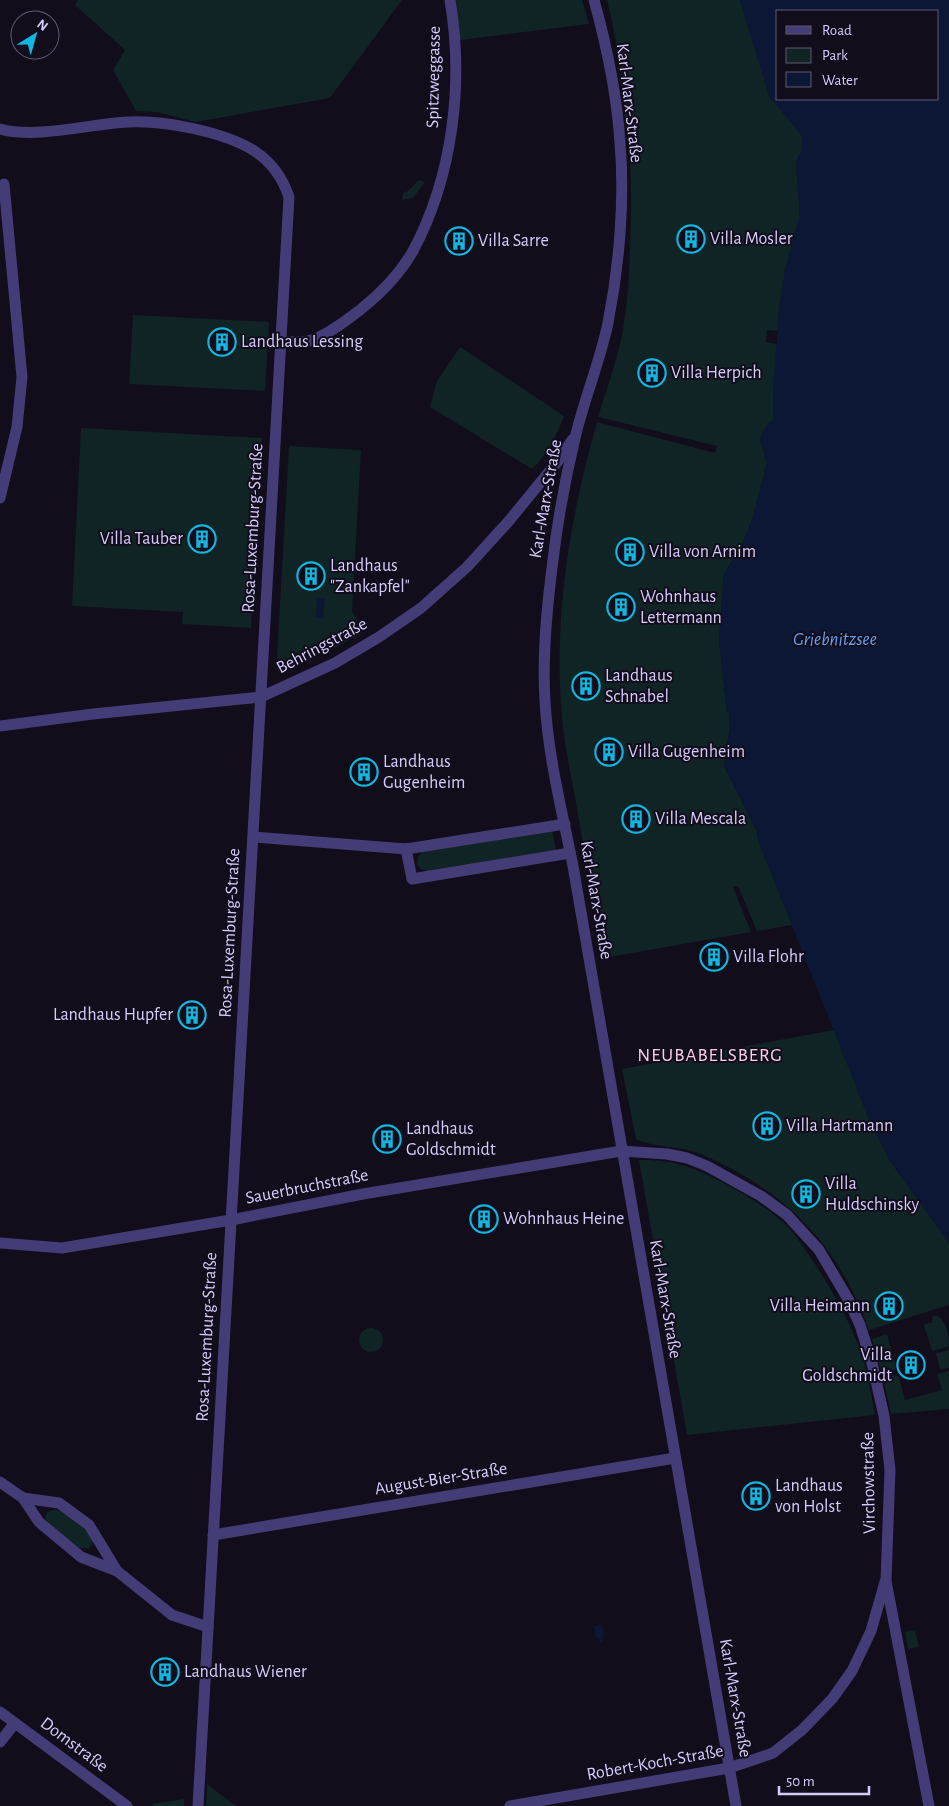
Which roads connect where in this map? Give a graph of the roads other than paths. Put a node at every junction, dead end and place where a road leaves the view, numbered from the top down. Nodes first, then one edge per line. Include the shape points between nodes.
1 (450, 0) edge
2 (594, 0) edge
3 (0, 129) edge
4 (4, 184) dead end
5 (281, 342) junction
6 (576, 433) junction
7 (4, 462) edge
8 (0, 498) edge
9 (261, 697) junction
10 (0, 726) edge
11 (564, 824) junction
12 (253, 837) junction
13 (406, 849) junction
14 (570, 853) junction
15 (621, 1151) junction
16 (231, 1220) junction
17 (0, 1243) edge
18 (675, 1458) junction
19 (0, 1482) edge
20 (23, 1498) junction
21 (213, 1535) junction
22 (117, 1571) junction
23 (886, 1580) junction
24 (208, 1627) junction
25 (0, 1712) edge
26 (15, 1723) junction
27 (0, 1742) edge
28 (729, 1768) junction
29 (127, 1806) edge
30 (198, 1806) edge
31 (510, 1806) edge
32 (736, 1806) edge
33 (929, 1806) edge

1 - 5 street, Spitzweggasse via 455,41 451,136 431,210 412,252 383,289 352,316 308,341
2 - 6 street, Karl-Marx-Straße via 615,97 621,207 608,324
3 - 5 street, Rosa-Luxemburg-Straße via 38,133 129,122 182,126 250,148 266,160 289,197
4 - 7 street via 22,377 17,427
5 - 9 street, Rosa-Luxemburg-Straße
6 - 9 street, Behringstraße via 558,461 508,522 467,567 421,608 335,663
6 - 11 street, Karl-Marx-Straße via 553,558 544,657 548,734
7 - 8 street
9 - 10 street, Behringstraße
9 - 12 street, Rosa-Luxemburg-Straße
11 - 13 street
11 - 14 street, Karl-Marx-Straße
12 - 13 street
12 - 16 street, Rosa-Luxemburg-Straße
13 - 14 street via 412,879
14 - 15 street, Karl-Marx-Straße
15 - 16 street, Sauerbruchstraße via 363,1194
15 - 18 street, Karl-Marx-Straße
15 - 23 street, Virchowstraße via 687,1158 761,1196 797,1225 819,1250 841,1285 864,1337 884,1416 890,1470
16 - 17 street, Sauerbruchstraße via 62,1248
16 - 21 street, Rosa-Luxemburg-Straße
18 - 21 street, August-Bier-Straße
18 - 28 street, Karl-Marx-Straße
19 - 20 street
20 - 22 street via 39,1522 81,1557
20 - 22 street via 60,1503 89,1525
21 - 24 street, Rosa-Luxemburg-Straße
22 - 24 street via 172,1615
23 - 28 street, Robert-Koch-Straße via 871,1631 852,1671 832,1699 802,1730 772,1753
23 - 33 street, Virchowstraße
24 - 30 street, Rosa-Luxemburg-Straße
25 - 26 street, Domstraße
26 - 27 street
26 - 29 street, Domstraße
28 - 31 street, Robert-Koch-Straße
28 - 32 street, Karl-Marx-Straße

